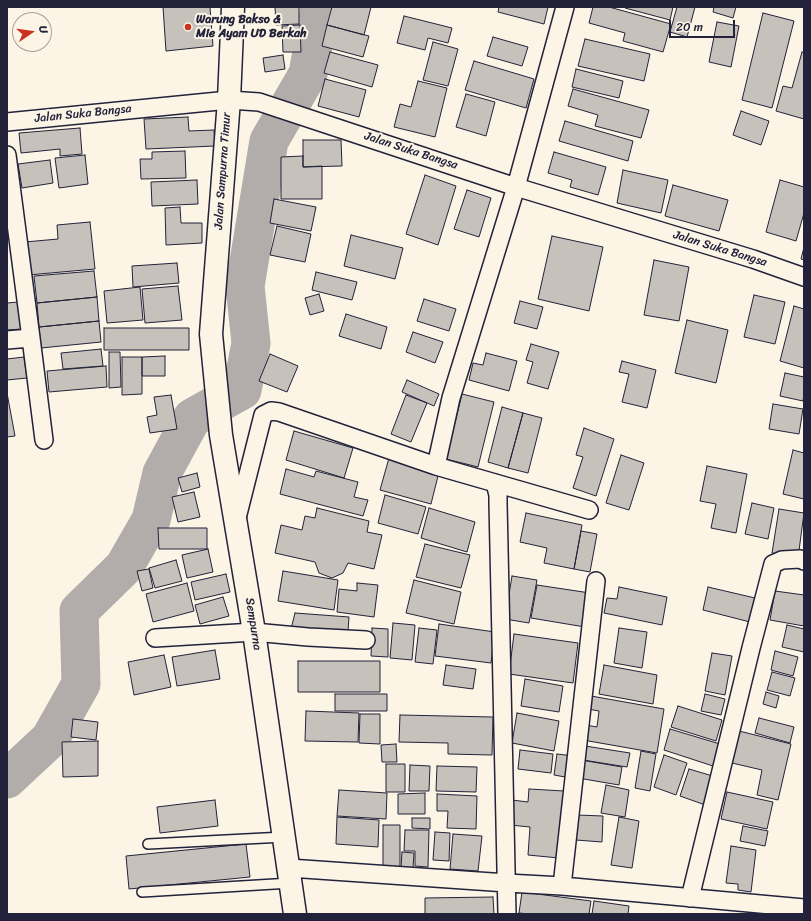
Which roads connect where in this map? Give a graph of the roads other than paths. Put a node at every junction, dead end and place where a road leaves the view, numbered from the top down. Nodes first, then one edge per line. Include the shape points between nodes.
1 (233, 7) edge
2 (565, 7) edge
3 (229, 100) junction
4 (7, 122) edge
5 (7, 156) edge
6 (516, 187) junction
7 (804, 277) edge
8 (211, 334) joint
9 (30, 338) junction
10 (7, 340) edge
11 (44, 440) dead end
12 (436, 466) junction
13 (494, 483) junction
14 (589, 510) dead end
15 (236, 522) junction
16 (804, 561) edge
17 (596, 581) dead end
18 (254, 632) junction
19 (155, 638) dead end
20 (366, 640) dead end
21 (284, 837) junction
22 (148, 844) dead end
23 (290, 876) junction
24 (507, 883) junction
25 (562, 886) junction
26 (142, 892) dead end
27 (690, 898) junction
28 (804, 908) edge
29 (295, 914) edge
30 (507, 914) edge

1 - 3 street, Jalan Sampurna Timur
2 - 6 street
3 - 4 street, Jalan Suka Bangsa
3 - 6 street, Jalan Suka Bangsa via 259,102
3 - 8 street, Jalan Sampurna Timur
5 - 9 street
6 - 7 street, Jalan Suka Bangsa
6 - 12 street via 451,398
8 - 15 street, Sempurna via 221,435
9 - 10 street
9 - 11 street
12 - 13 street
12 - 15 street via 271,411 262,419
13 - 14 street
13 - 24 street via 498,495
15 - 18 street, Sempurna
16 - 27 street via 782,560 773,564
17 - 25 street
18 - 19 street
18 - 20 street
18 - 21 street, Sempurna
21 - 22 lane
21 - 23 street, Sempurna
23 - 24 street
23 - 26 lane
23 - 29 street, Sempurna
24 - 25 street
24 - 30 street
25 - 27 street
27 - 28 street

